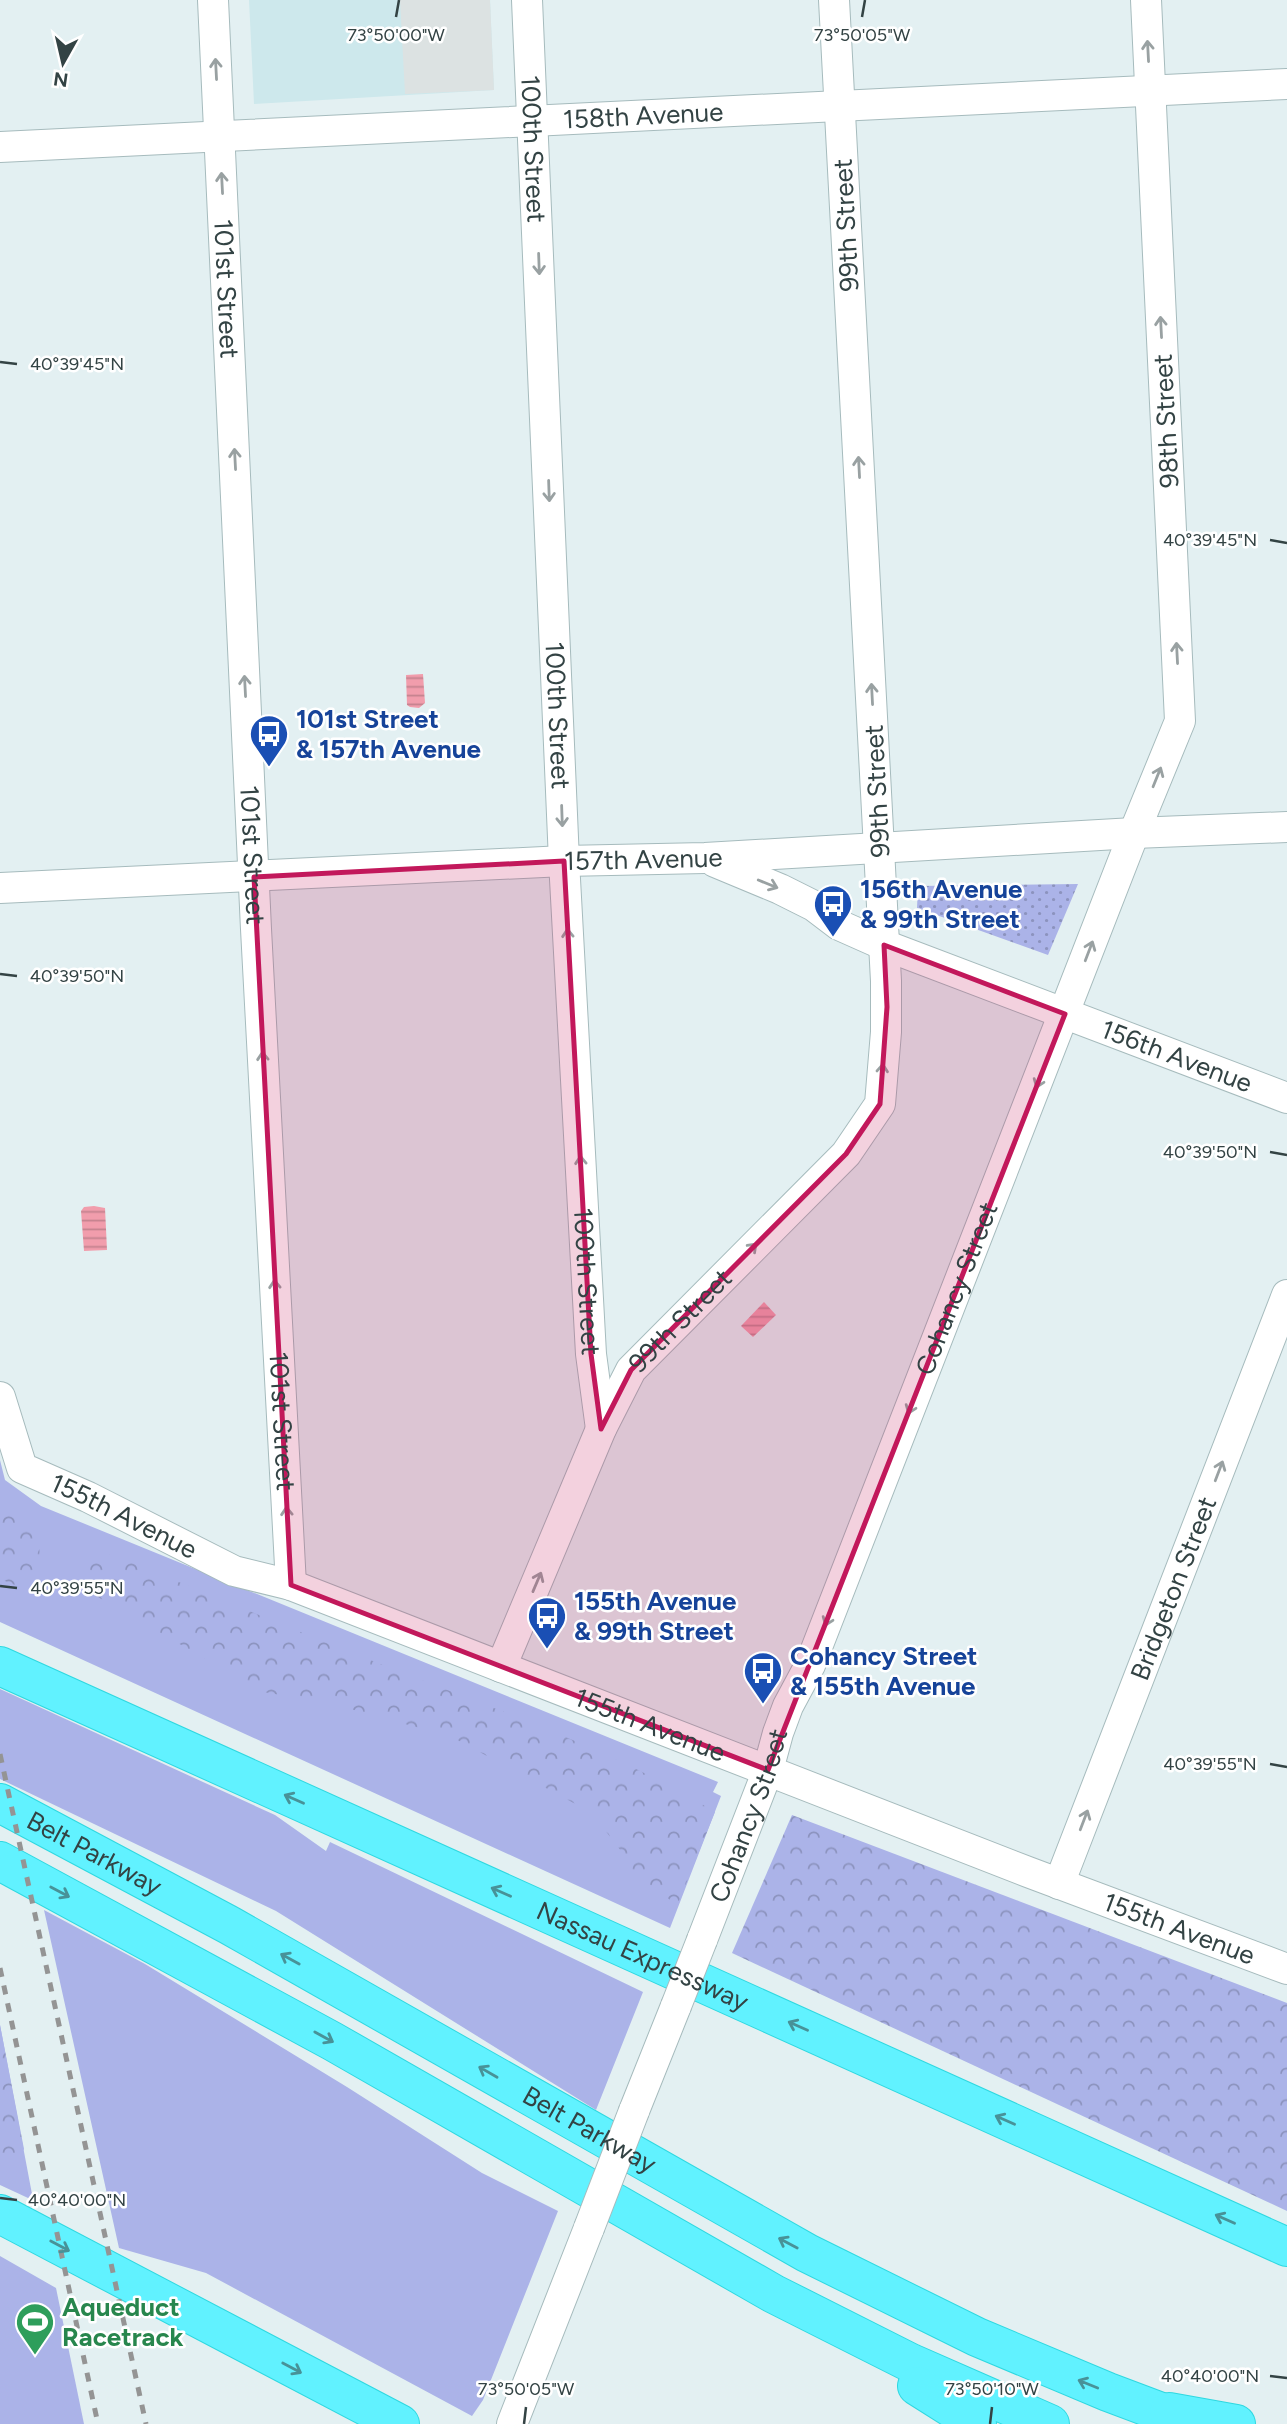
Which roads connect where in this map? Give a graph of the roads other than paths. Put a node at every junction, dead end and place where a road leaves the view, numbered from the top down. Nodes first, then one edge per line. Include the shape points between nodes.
1 (213, 0) edge
2 (527, 0) edge
3 (834, 0) edge
4 (1146, 0) edge
5 (1287, 84) edge
6 (1150, 91) junction
7 (839, 106) junction
8 (533, 121) junction
9 (219, 137) junction
10 (0, 148) edge
11 (1287, 827) edge
12 (1134, 833) junction
13 (880, 849) junction
14 (705, 858) junction
15 (564, 861) junction
16 (254, 877) junction
17 (0, 887) edge
18 (884, 945) junction
19 (1065, 1014) junction
20 (1287, 1098) edge
21 (1287, 1295) edge
22 (0, 1397) edge
23 (601, 1429) junction
24 (291, 1585) junction
25 (0, 1666) edge
26 (501, 1667) junction
27 (768, 1770) junction
28 (0, 1803) edge
29 (0, 1861) edge
30 (1059, 1884) junction
31 (1287, 1969) edge
32 (0, 2214) edge
33 (1287, 2247) edge
34 (774, 2294) junction
35 (1152, 2409) junction
36 (400, 2424) edge
37 (512, 2424) edge
38 (976, 2424) edge
39 (1050, 2424) edge
40 (1193, 2424) edge
41 (1236, 2424) edge

9 -> 1 street, 101st Street
2 - 8 street, 100th Street
3 - 7 street, 99th Street
6 -> 4 street, 98th Street
5 - 6 street, 158th Avenue
6 - 7 street, 158th Avenue
12 -> 6 street, 98th Street via 1180,721
7 - 8 street, 158th Avenue
13 -> 7 street, 99th Street
8 - 9 street, 158th Avenue
8 -> 15 street, 100th Street
9 - 10 street, 158th Avenue
16 -> 9 street, 101st Street
11 - 12 street, 157th Avenue
12 - 13 street, 157th Avenue
19 -> 12 street, Cohancy Street
13 - 14 street, 157th Avenue
13 - 18 street, 99th Street
14 - 15 street, 157th Avenue
14 -> 18 street via 780,889 839,925
15 - 16 street, 157th Avenue
23 -> 15 street, 100th Street via 591,1354
16 - 17 street, 157th Avenue
24 -> 16 street, 101st Street
18 - 19 street
23 -> 18 street, 99th Street via 631,1370 846,1154 880,1104 887,1007
19 - 20 street, 156th Avenue
19 -> 27 street, Cohancy Street via 810,1665 781,1724
30 -> 21 street, Bridgeton Street
22 - 24 street, 155th Avenue via 22,1468 234,1571
26 -> 23 street, 99th Street
24 - 26 street, 155th Avenue
33 -> 25 highway, Nassau Expressway
26 - 27 street, 155th Avenue
27 - 30 street, 155th Avenue
27 - 37 street, Cohancy Street, bridge
35 -> 28 highway, Belt Parkway via 977,2337 796,2247 229,1925
29 -> 34 highway, Belt Parkway via 332,2041
30 - 31 street, 155th Avenue
32 -> 36 highway
34 - 38 highway
34 - 39 highway, Belt Parkway via 911,2363
35 - 40 highway, Belt Parkway
35 - 41 highway

